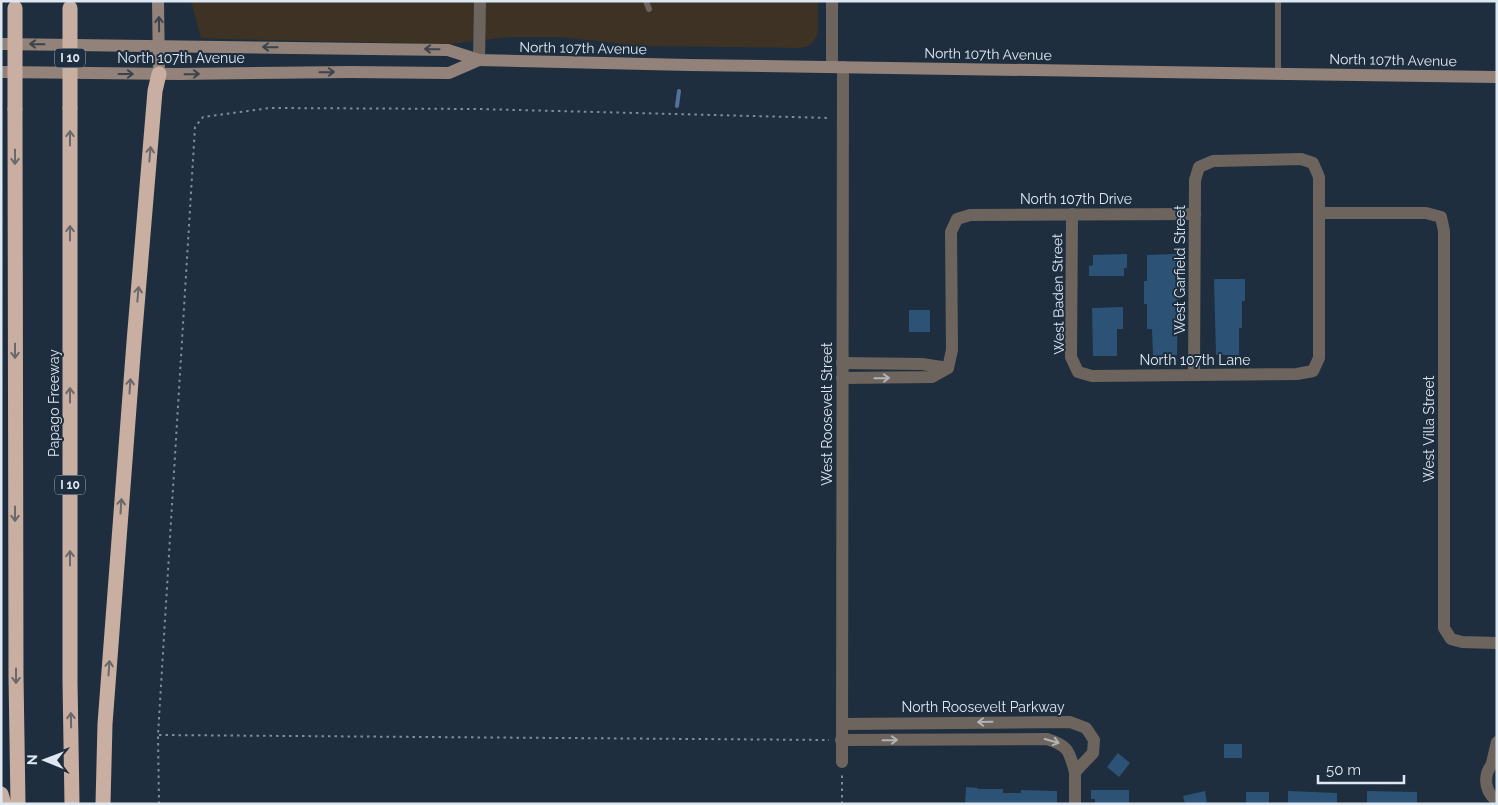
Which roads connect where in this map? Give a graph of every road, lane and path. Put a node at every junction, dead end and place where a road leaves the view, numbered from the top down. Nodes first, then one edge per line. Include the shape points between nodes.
1 (158, 1) edge
2 (480, 1) edge
3 (646, 1) edge
4 (832, 1) edge
5 (1278, 1) edge
6 (16, 5) edge
7 (70, 5) edge
8 (649, 9) dead end
9 (1, 44) edge
10 (159, 46) junction
11 (479, 60) junction
12 (838, 67) junction
13 (1, 72) edge
14 (1278, 73) junction
15 (159, 74) junction
16 (1497, 77) edge
17 (843, 119) junction
18 (1319, 213) junction
19 (1072, 214) junction
20 (1195, 214) junction
21 (842, 363) junction
22 (914, 364) junction
23 (948, 368) junction
24 (1078, 372) joint
25 (1194, 375) junction
26 (914, 377) junction
27 (842, 378) junction
28 (1497, 643) edge
29 (1008, 722) junction
30 (842, 724) junction
31 (158, 735) junction
32 (1008, 738) junction
33 (841, 740) junction
34 (1497, 742) edge
35 (1494, 761) edge
36 (842, 762) joint
37 (1075, 772) junction
38 (1, 794) edge
39 (1497, 801) edge
40 (4, 804) edge
41 (18, 804) edge
42 (72, 804) edge
43 (102, 804) edge
44 (159, 804) edge
45 (842, 804) edge
46 (1075, 804) edge

10 -> 1 main road
2 - 11 street
3 - 8 lane
4 - 12 street, West Roosevelt Street
5 - 14 lane
6 -> 41 highway, bridge
42 -> 7 highway, Papago Freeway / I 10, bridge
10 -> 9 main road, North 107th Avenue
11 -> 10 main road, North 107th Avenue via 448,50
10 - 15 main road
11 - 12 main road, North 107th Avenue
15 -> 11 main road, North 107th Avenue via 449,72
12 - 14 main road, North 107th Avenue
12 - 17 street, West Roosevelt Street
13 -> 15 main road, North 107th Avenue
14 - 16 main road, North 107th Avenue
43 -> 15 highway via 127,429
17 - 21 street, West Roosevelt Street
17 - 31 path via 270,108 203,117 195,128
18 - 20 street, West Garfield Street via 1319,177 1313,163 1301,159 1213,161 1199,167 1195,180
18 - 25 street, North 107th Lane via 1319,358 1313,371
18 - 28 street, West Villa Street via 1426,213 1440,217 1444,231 1444,628 1450,639
19 - 20 street, North 107th Drive
19 - 23 street, North 107th Drive via 970,215 957,218 951,232 952,350
19 - 24 street, West Baden Street via 1071,357
20 - 25 street, West Garfield Street
21 - 22 street
21 - 27 street, West Roosevelt Street
22 - 23 street
22 - 26 street
23 - 26 street via 932,376
24 - 25 street, North 107th Lane via 1092,376
27 -> 26 street
27 - 30 street, West Roosevelt Street
29 -> 30 street, North Roosevelt Parkway
29 - 32 street
29 - 37 street, North Roosevelt Parkway via 1070,722 1086,728 1094,740 1093,753
30 - 33 street, West Roosevelt Street
31 - 33 path
31 - 44 path
33 -> 32 street
32 -> 37 street via 1047,738 1060,742 1069,751
33 - 36 street, West Roosevelt Street
34 - 35 street
35 - 39 street via 1488,770 1486,786
36 - 45 path
37 - 46 street
38 - 40 highway

